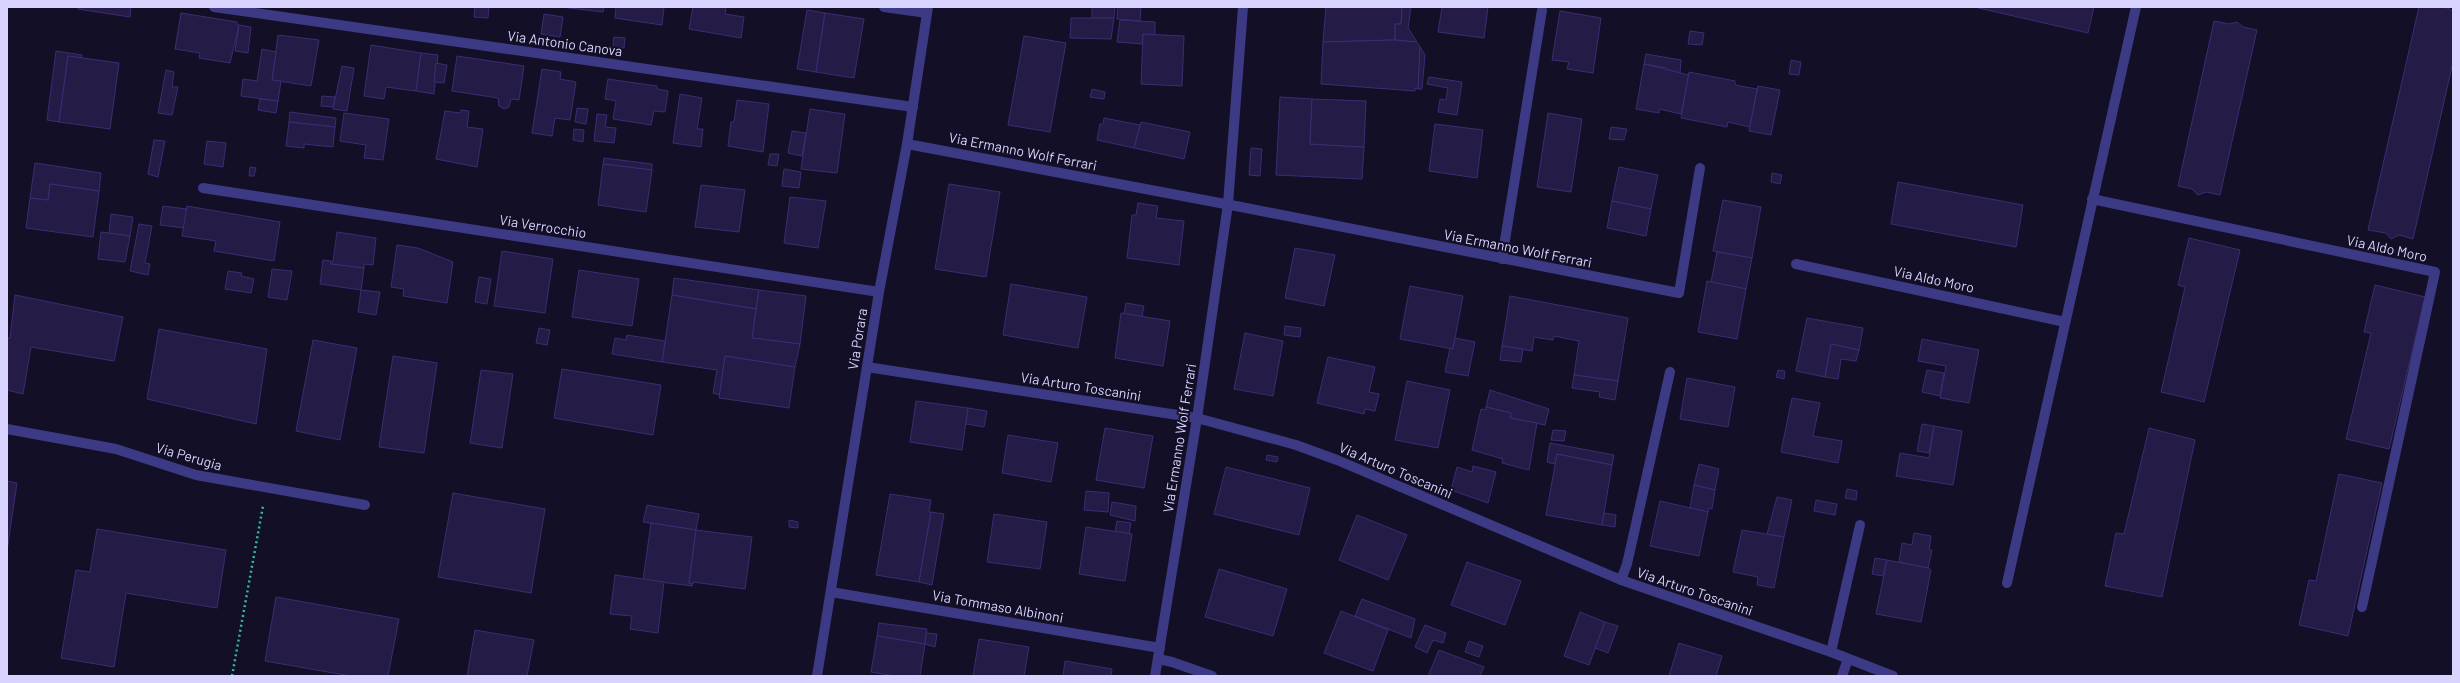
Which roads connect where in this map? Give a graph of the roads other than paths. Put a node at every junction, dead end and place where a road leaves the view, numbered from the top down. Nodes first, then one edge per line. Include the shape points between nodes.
1 (214, 7) edge
2 (884, 7) edge
3 (1243, 7) edge
4 (2136, 7) edge
5 (928, 10) edge
6 (1542, 10) dead end
7 (913, 107) junction
8 (907, 144) junction
9 (1700, 168) dead end
10 (203, 188) dead end
11 (2092, 199) junction
12 (1228, 204) junction
13 (1502, 259) junction
14 (1796, 264) dead end
15 (879, 292) junction
16 (2065, 322) junction
17 (867, 367) junction
18 (1670, 372) dead end
19 (1198, 418) junction
20 (7, 429) edge
21 (365, 505) dead end
22 (1860, 525) dead end
23 (1621, 580) junction
24 (2007, 583) dead end
25 (831, 592) junction
26 (2362, 607) dead end
27 (1160, 648) junction
28 (1831, 652) junction
29 (1158, 659) junction
30 (1848, 659) junction
31 (817, 676) edge
32 (1155, 676) edge
33 (1212, 676) edge
34 (1842, 676) edge
35 (1893, 676) edge

1 - 7 street, Via Antonio Canova
2 - 5 street
3 - 12 street, Via Ermanno Wolf Ferrari
4 - 11 street
5 - 7 street, Via Porara
6 - 13 street
7 - 8 street, Via Porara
8 - 12 street, Via Ermanno Wolf Ferrari
8 - 15 street, Via Porara
9 - 13 street, Via Ermanno Wolf Ferrari via 1679,293
10 - 15 street, Via Verrocchio
11 - 16 street
11 - 26 street, Via Aldo Moro via 2435,272
12 - 13 street, Via Ermanno Wolf Ferrari
12 - 19 street, Via Ermanno Wolf Ferrari
14 - 16 street, Via Aldo Moro
15 - 17 street, Via Porara
16 - 24 street
17 - 19 street, Via Arturo Toscanini
17 - 25 street, Via Porara
18 - 23 street via 1627,564
19 - 23 street, Via Arturo Toscanini via 1296,445 1337,460
19 - 27 street, Via Ermanno Wolf Ferrari
20 - 21 street, Via Perugia via 116,449 196,475
22 - 28 street
23 - 28 street, Via Arturo Toscanini
25 - 27 street, Via Tommaso Albinoni
25 - 31 street, Via Porara
27 - 29 street, Via Ermanno Wolf Ferrari
28 - 30 street, Via Arturo Toscanini
29 - 32 street, Via Ermanno Wolf Ferrari
29 - 33 street
30 - 34 street
30 - 35 street, Via Arturo Toscanini

